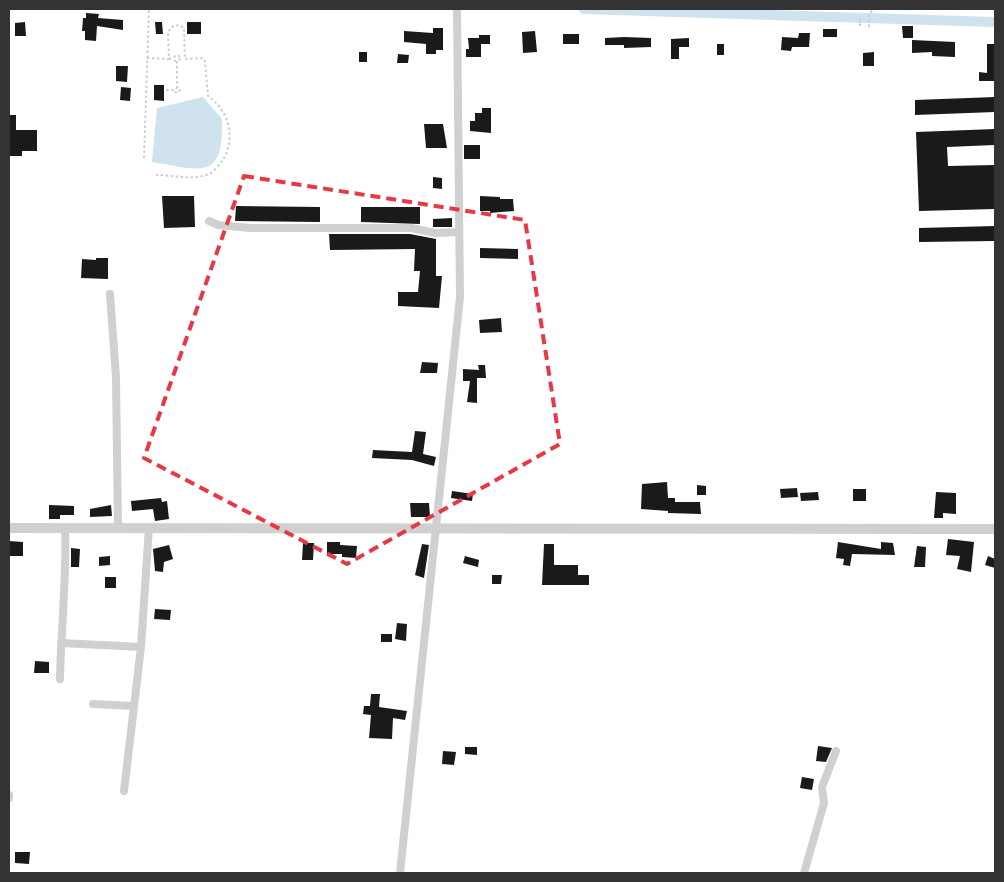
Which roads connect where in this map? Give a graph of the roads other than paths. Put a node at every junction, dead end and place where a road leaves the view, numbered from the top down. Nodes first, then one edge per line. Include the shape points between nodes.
1 (457, 9) edge
2 (209, 221) dead end
3 (459, 232) junction
4 (110, 294) dead end
5 (118, 527) junction
6 (148, 527) junction
7 (437, 527) junction
8 (9, 528) edge
9 (65, 528) junction
10 (995, 529) edge
11 (61, 643) junction
12 (141, 646) junction
13 (60, 679) dead end
14 (93, 704) dead end
15 (134, 706) junction
16 (836, 751) dead end
17 (124, 791) dead end
18 (400, 873) edge
19 (804, 873) edge

1 - 3 street
2 - 3 street via 250,228 411,228 435,233
3 - 7 street via 460,297
4 - 5 street via 116,378
5 - 6 street
5 - 9 street
6 - 7 street
6 - 12 street
7 - 10 street
7 - 18 street
8 - 9 street
9 - 11 street
11 - 12 street
11 - 13 street
12 - 15 street
14 - 15 street
15 - 17 street
16 - 19 street via 822,787 824,802

